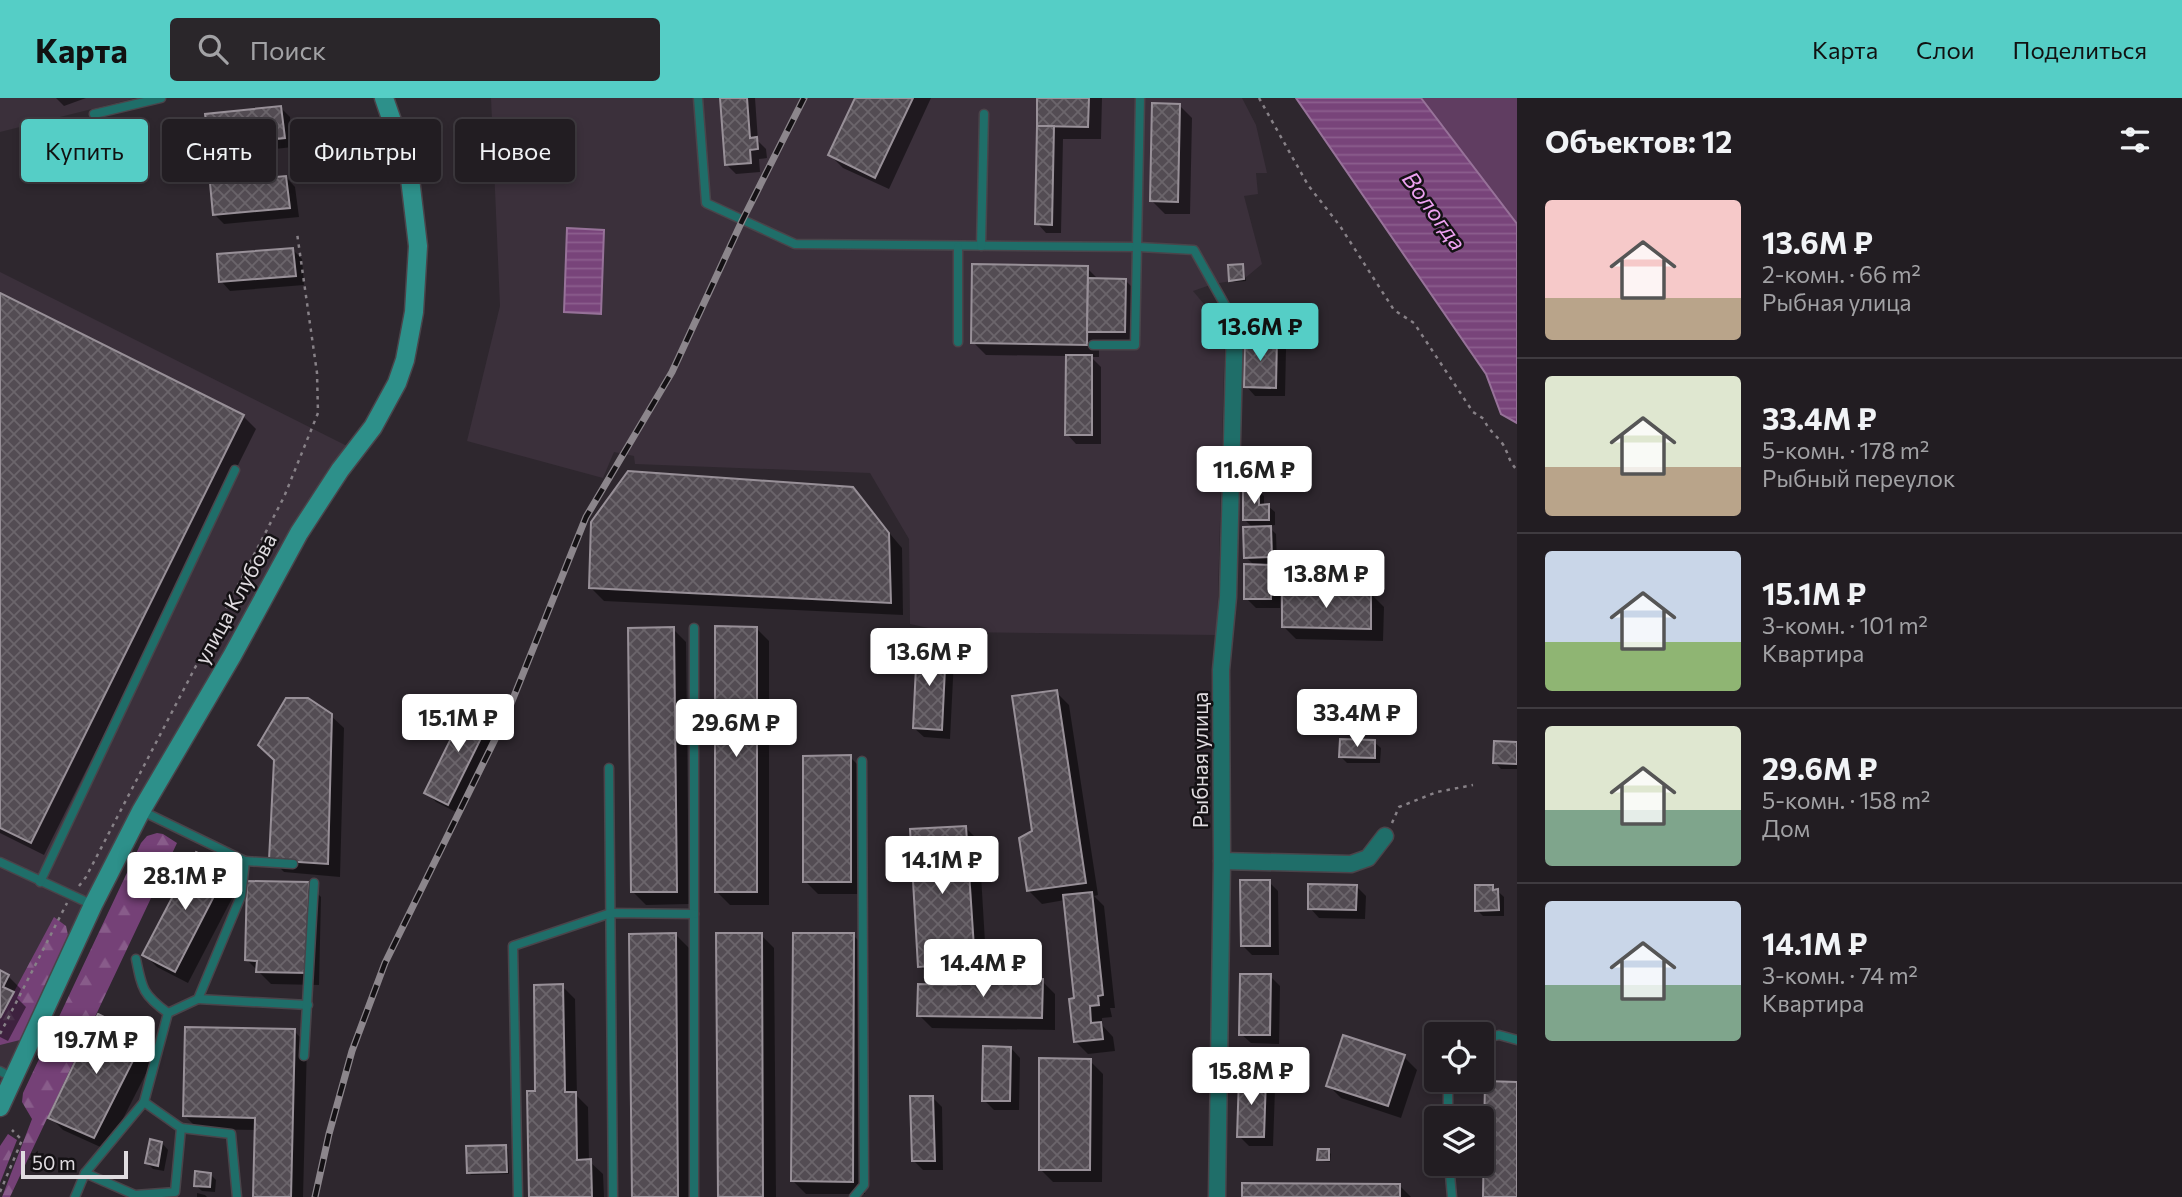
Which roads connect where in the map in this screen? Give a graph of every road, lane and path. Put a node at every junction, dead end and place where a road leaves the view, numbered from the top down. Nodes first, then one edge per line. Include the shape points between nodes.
1 (160, 98) edge
2 (384, 98) edge
3 (698, 98) edge
4 (1140, 98) edge
5 (1259, 98) edge
6 (94, 114) dead end
7 (984, 114) dead end
8 (297, 233) dead end
9 (981, 246) junction
10 (958, 247) junction
11 (1139, 247) junction
12 (1235, 323) joint
13 (958, 342) dead end
14 (1093, 345) dead end
15 (1517, 470) edge
16 (235, 471) dead end
17 (694, 628) dead end
18 (862, 761) dead end
19 (609, 768) dead end
20 (1473, 785) dead end
21 (141, 811) junction
22 (1385, 836) joint
23 (245, 861) junction
24 (1222, 861) junction
25 (0, 862) edge
26 (293, 864) dead end
27 (40, 882) junction
28 (314, 883) dead end
29 (71, 895) junction
30 (93, 905) junction
31 (611, 913) junction
32 (694, 914) junction
33 (136, 959) dead end
34 (198, 999) junction
35 (308, 1005) junction
36 (168, 1013) junction
37 (0, 1034) edge
38 (1494, 1036) edge
39 (1517, 1040) edge
40 (304, 1056) dead end
41 (7, 1074) edge
42 (144, 1102) junction
43 (0, 1107) edge
44 (181, 1128) junction
45 (12, 1130) dead end
46 (85, 1173) junction
47 (1450, 1176) edge
48 (0, 1192) edge
49 (178, 1195) edge
50 (75, 1197) edge
51 (237, 1197) edge
52 (518, 1197) edge
53 (613, 1197) edge
54 (694, 1197) edge
55 (854, 1197) edge
56 (1217, 1197) edge
57 (1452, 1197) edge

1 - 6 lane
2 - 21 main road, улица Клубова via 409,170 417,229 417,289 405,360 379,417 299,533
3 - 10 lane via 706,203 794,244
4 - 11 lane
5 - 15 path via 1308,185 1394,310 1414,323 1472,412 1484,418 1505,446 1507,459
7 - 9 lane
8 - 29 path via 317,373 318,413 272,520 86,877
9 - 10 lane
9 - 11 lane
10 - 13 lane
11 - 12 lane via 1194,250
11 - 14 lane via 1135,345
12 - 24 street, Рыбная улица via 1228,597 1221,670
16 - 27 lane
17 - 32 lane
18 - 55 lane via 864,1185
19 - 31 lane
20 - 22 path via 1437,792 1399,807
21 - 23 lane
21 - 30 main road, улица Клубова
22 - 24 street via 1368,858 1351,864
23 - 26 lane
23 - 34 lane via 241,896
24 - 56 street, Рыбная улица
25 - 27 lane
27 - 29 lane
28 - 35 lane
29 - 30 lane
29 - 37 path
30 - 41 main road, улица Клубова
31 - 32 lane
31 - 52 lane via 513,946
31 - 53 lane
32 - 54 lane
33 - 36 lane via 148,998
34 - 35 lane
34 - 36 lane
35 - 40 lane
36 - 42 lane
38 - 39 lane
41 - 43 main road, улица Клубова
42 - 44 lane
42 - 46 lane
44 - 49 lane
44 - 51 lane via 231,1134
45 - 48 path via 22,1140
46 - 49 lane via 135,1195
46 - 50 lane
47 - 57 lane

